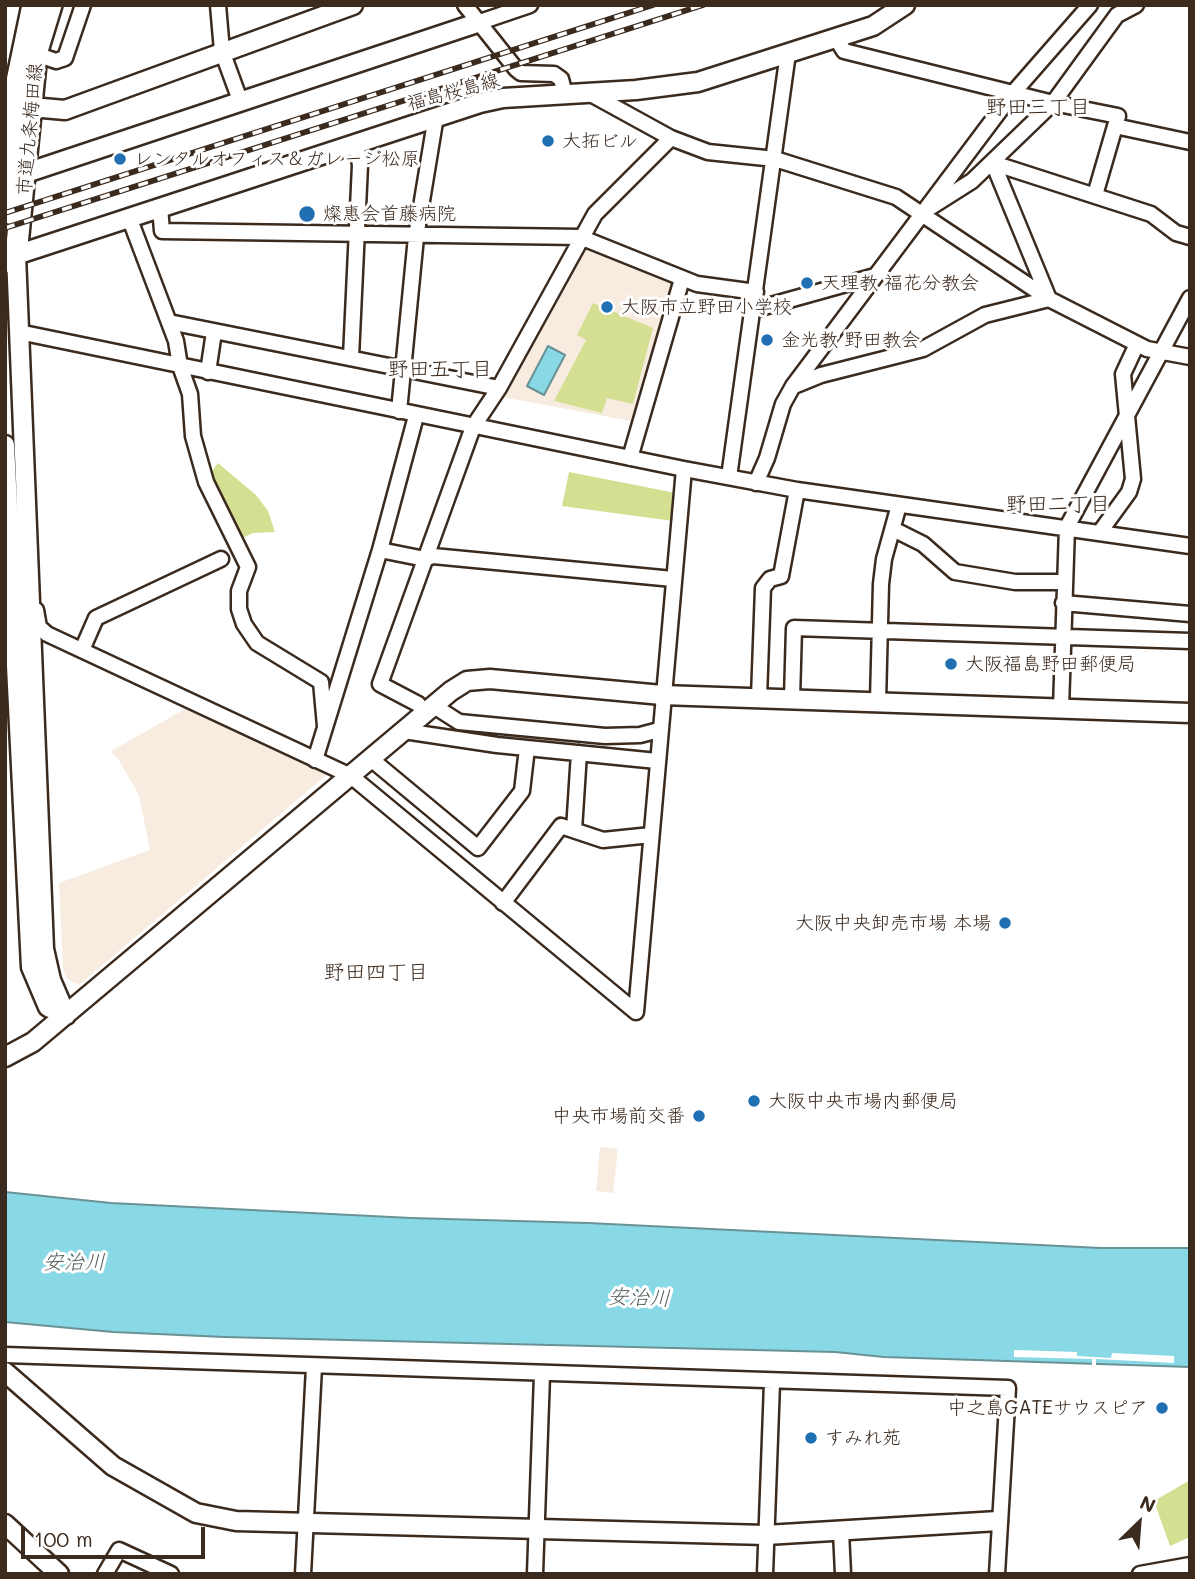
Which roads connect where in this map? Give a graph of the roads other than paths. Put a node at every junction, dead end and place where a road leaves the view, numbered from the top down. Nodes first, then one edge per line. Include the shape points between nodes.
1 (33, 5) edge
2 (51, 5) edge
3 (83, 5) edge
4 (218, 5) edge
5 (353, 5) edge
6 (465, 5) edge
7 (530, 5) edge
8 (905, 5) edge
9 (1090, 5) edge
10 (1136, 5) edge
11 (331, 9) edge
12 (477, 23) junction
13 (836, 38) junction
14 (222, 51) junction
15 (788, 53) junction
16 (36, 54) junction
17 (589, 93) junction
18 (1013, 93) junction
19 (565, 94) junction
20 (241, 103) junction
21 (1053, 103) junction
22 (31, 107) junction
23 (436, 116) junction
24 (1117, 121) junction
25 (671, 138) junction
26 (1190, 142) edge
27 (356, 143) junction
28 (775, 159) junction
29 (993, 163) junction
30 (12, 168) edge
31 (1095, 195) junction
32 (160, 207) junction
33 (5, 213) edge
34 (921, 214) junction
35 (129, 217) junction
36 (357, 236) junction
37 (416, 237) junction
38 (580, 237) junction
39 (1190, 237) edge
40 (9, 257) edge
41 (875, 276) junction
42 (682, 279) junction
43 (756, 292) junction
44 (1190, 298) edge
45 (1049, 299) junction
46 (753, 310) junction
47 (169, 322) junction
48 (19, 332) junction
49 (214, 332) junction
50 (1137, 344) junction
51 (1160, 351) junction
52 (351, 357) junction
53 (1190, 357) edge
54 (180, 366) junction
55 (403, 366) junction
56 (208, 372) junction
57 (793, 386) junction
58 (499, 388) junction
59 (399, 411) junction
60 (416, 415) junction
61 (1126, 417) junction
62 (473, 427) junction
63 (5, 445) edge
64 (630, 458) junction
65 (684, 469) junction
66 (729, 478) junction
67 (756, 482) junction
68 (797, 490) junction
69 (899, 505) junction
70 (1067, 527) junction
71 (893, 529) junction
72 (1100, 532) junction
73 (1188, 542) edge
74 (380, 550) junction
75 (221, 559) dead end
76 (425, 559) junction
77 (30, 578) junction
78 (673, 579) junction
79 (1064, 582) junction
80 (1063, 603) junction
81 (1190, 614) edge
82 (880, 631) junction
83 (1062, 636) junction
84 (1190, 641) edge
85 (82, 650) junction
86 (662, 695) junction
87 (759, 696) junction
88 (792, 698) junction
89 (878, 701) junction
90 (1061, 708) junction
91 (430, 709) junction
92 (1190, 713) edge
93 (325, 726) junction
94 (659, 730) junction
95 (404, 731) junction
96 (527, 748) junction
97 (579, 753) junction
98 (371, 758) junction
99 (315, 760) junction
100 (657, 761) junction
101 (351, 776) junction
102 (574, 830) junction
103 (651, 835) junction
104 (478, 848) junction
105 (461, 868) junction
106 (503, 903) junction
107 (66, 1015) junction
108 (5, 1056) edge
109 (5, 1355) edge
110 (314, 1367) junction
111 (5, 1371) edge
112 (542, 1375) junction
113 (772, 1383) junction
114 (998, 1521) junction
115 (305, 1524) junction
116 (6, 1525) edge
117 (537, 1531) junction
118 (841, 1531) junction
119 (766, 1535) junction
120 (1190, 1565) edge
121 (1148, 1573) edge
122 (59, 1574) edge
123 (105, 1574) edge
124 (171, 1574) edge
125 (303, 1574) edge
126 (535, 1574) edge
127 (765, 1574) edge
128 (843, 1574) edge
129 (997, 1574) edge

1 - 30 main road, 市道九条梅田線 via 17,80
2 - 16 main road, 市道九条梅田線
3 - 16 street via 65,58 56,61
4 - 14 street
5 - 11 street
6 - 12 street
7 - 12 street
8 - 13 street, 福島桜島線 via 873,26
9 - 18 street
10 - 21 street via 1117,15
11 - 14 street
12 - 19 street via 521,73 554,74 561,79
12 - 20 street
13 - 15 street, 福島桜島線
13 - 18 street via 844,51
14 - 20 street
14 - 22 street via 65,110
15 - 17 street, 福島桜島線 via 678,86
15 - 28 street
16 - 22 main road, 市道九条梅田線
17 - 19 street, 福島桜島線
17 - 25 street
18 - 21 street
18 - 34 street
19 - 23 street, 福島桜島線 via 503,98
20 - 30 street
21 - 24 street
21 - 29 street
22 - 30 main road, 市道九条梅田線
23 - 27 street, 福島桜島線
23 - 37 street
24 - 26 street
24 - 31 street
25 - 28 street via 708,152
25 - 38 street via 595,214
27 - 32 street, 福島桜島線
27 - 36 street via 360,165
28 - 34 street via 880,190
28 - 43 street
29 - 31 street
29 - 34 street
29 - 45 street
30 - 33 main road, 市道九条梅田線
30 - 40 main road, 市道九条梅田線
31 - 39 street via 1151,214 1176,233
32 - 35 street, 福島桜島線
32 - 36 street via 162,231
34 - 41 street
34 - 45 street
35 - 40 street, 福島桜島線
35 - 47 street
36 - 37 street
36 - 52 street
37 - 38 street
37 - 55 street
38 - 42 street
38 - 58 street
40 - 48 street
41 - 46 street
41 - 57 street
42 - 43 street
42 - 64 street
43 - 46 street
44 - 51 street
45 - 50 street
45 - 57 street via 985,315 923,349
46 - 66 street
47 - 49 street
47 - 54 street
48 - 54 street
48 - 77 street
49 - 52 street
49 - 56 street
50 - 51 street
50 - 61 street via 1123,374
51 - 53 street
51 - 61 street
52 - 55 street
54 - 56 street
54 - 93 street via 190,394 193,436 206,482 248,567 239,591 244,624 257,643 321,682
55 - 58 street
55 - 59 street
56 - 59 street
57 - 67 street
58 - 62 street
59 - 60 street
60 - 62 street
60 - 74 street
61 - 70 street
61 - 72 street via 1133,479
62 - 64 street
62 - 76 street
63 - 107 street via 31,967 48,1007
64 - 65 street
65 - 66 street
65 - 78 street
66 - 67 street
67 - 68 street
68 - 69 street
68 - 87 street via 781,576 770,579 764,588
69 - 70 street
69 - 71 street
70 - 72 street
70 - 79 street
71 - 79 street via 923,544 955,572 1015,582
71 - 82 street via 884,559
72 - 73 street
74 - 76 street
74 - 93 street
75 - 85 street via 96,618
76 - 78 street via 433,556
76 - 91 street via 380,684
77 - 85 street via 41,630
77 - 107 street via 44,949
78 - 86 street
79 - 80 street
80 - 81 street
80 - 83 street
82 - 83 street
82 - 88 street via 794,628
82 - 89 street
83 - 84 street
83 - 90 street
85 - 99 street
86 - 87 street
86 - 91 street via 475,679 459,685
86 - 94 street
87 - 88 street
88 - 89 street
89 - 90 street
90 - 92 street
91 - 94 street via 459,722 606,736
91 - 95 street
93 - 99 street
94 - 100 street
95 - 96 street
95 - 98 street
96 - 97 street
96 - 104 street via 522,791
97 - 100 street
97 - 102 street
98 - 101 street
98 - 104 street
99 - 101 street
100 - 103 street
101 - 105 street
101 - 107 street
102 - 103 street via 603,840
102 - 106 street via 561,826
103 - 106 street via 636,1012
104 - 105 street
105 - 106 street
107 - 108 street via 22,1051
109 - 110 street
110 - 112 street
110 - 115 street
111 - 115 street via 113,1466 196,1513 236,1521
112 - 113 street
112 - 117 street
113 - 114 street via 1008,1388
113 - 119 street
114 - 118 street
114 - 129 street
115 - 117 street
115 - 125 street
116 - 122 street
117 - 119 street
117 - 126 street
118 - 119 street
118 - 128 street
119 - 127 street
120 - 121 street
123 - 124 street via 119,1550

